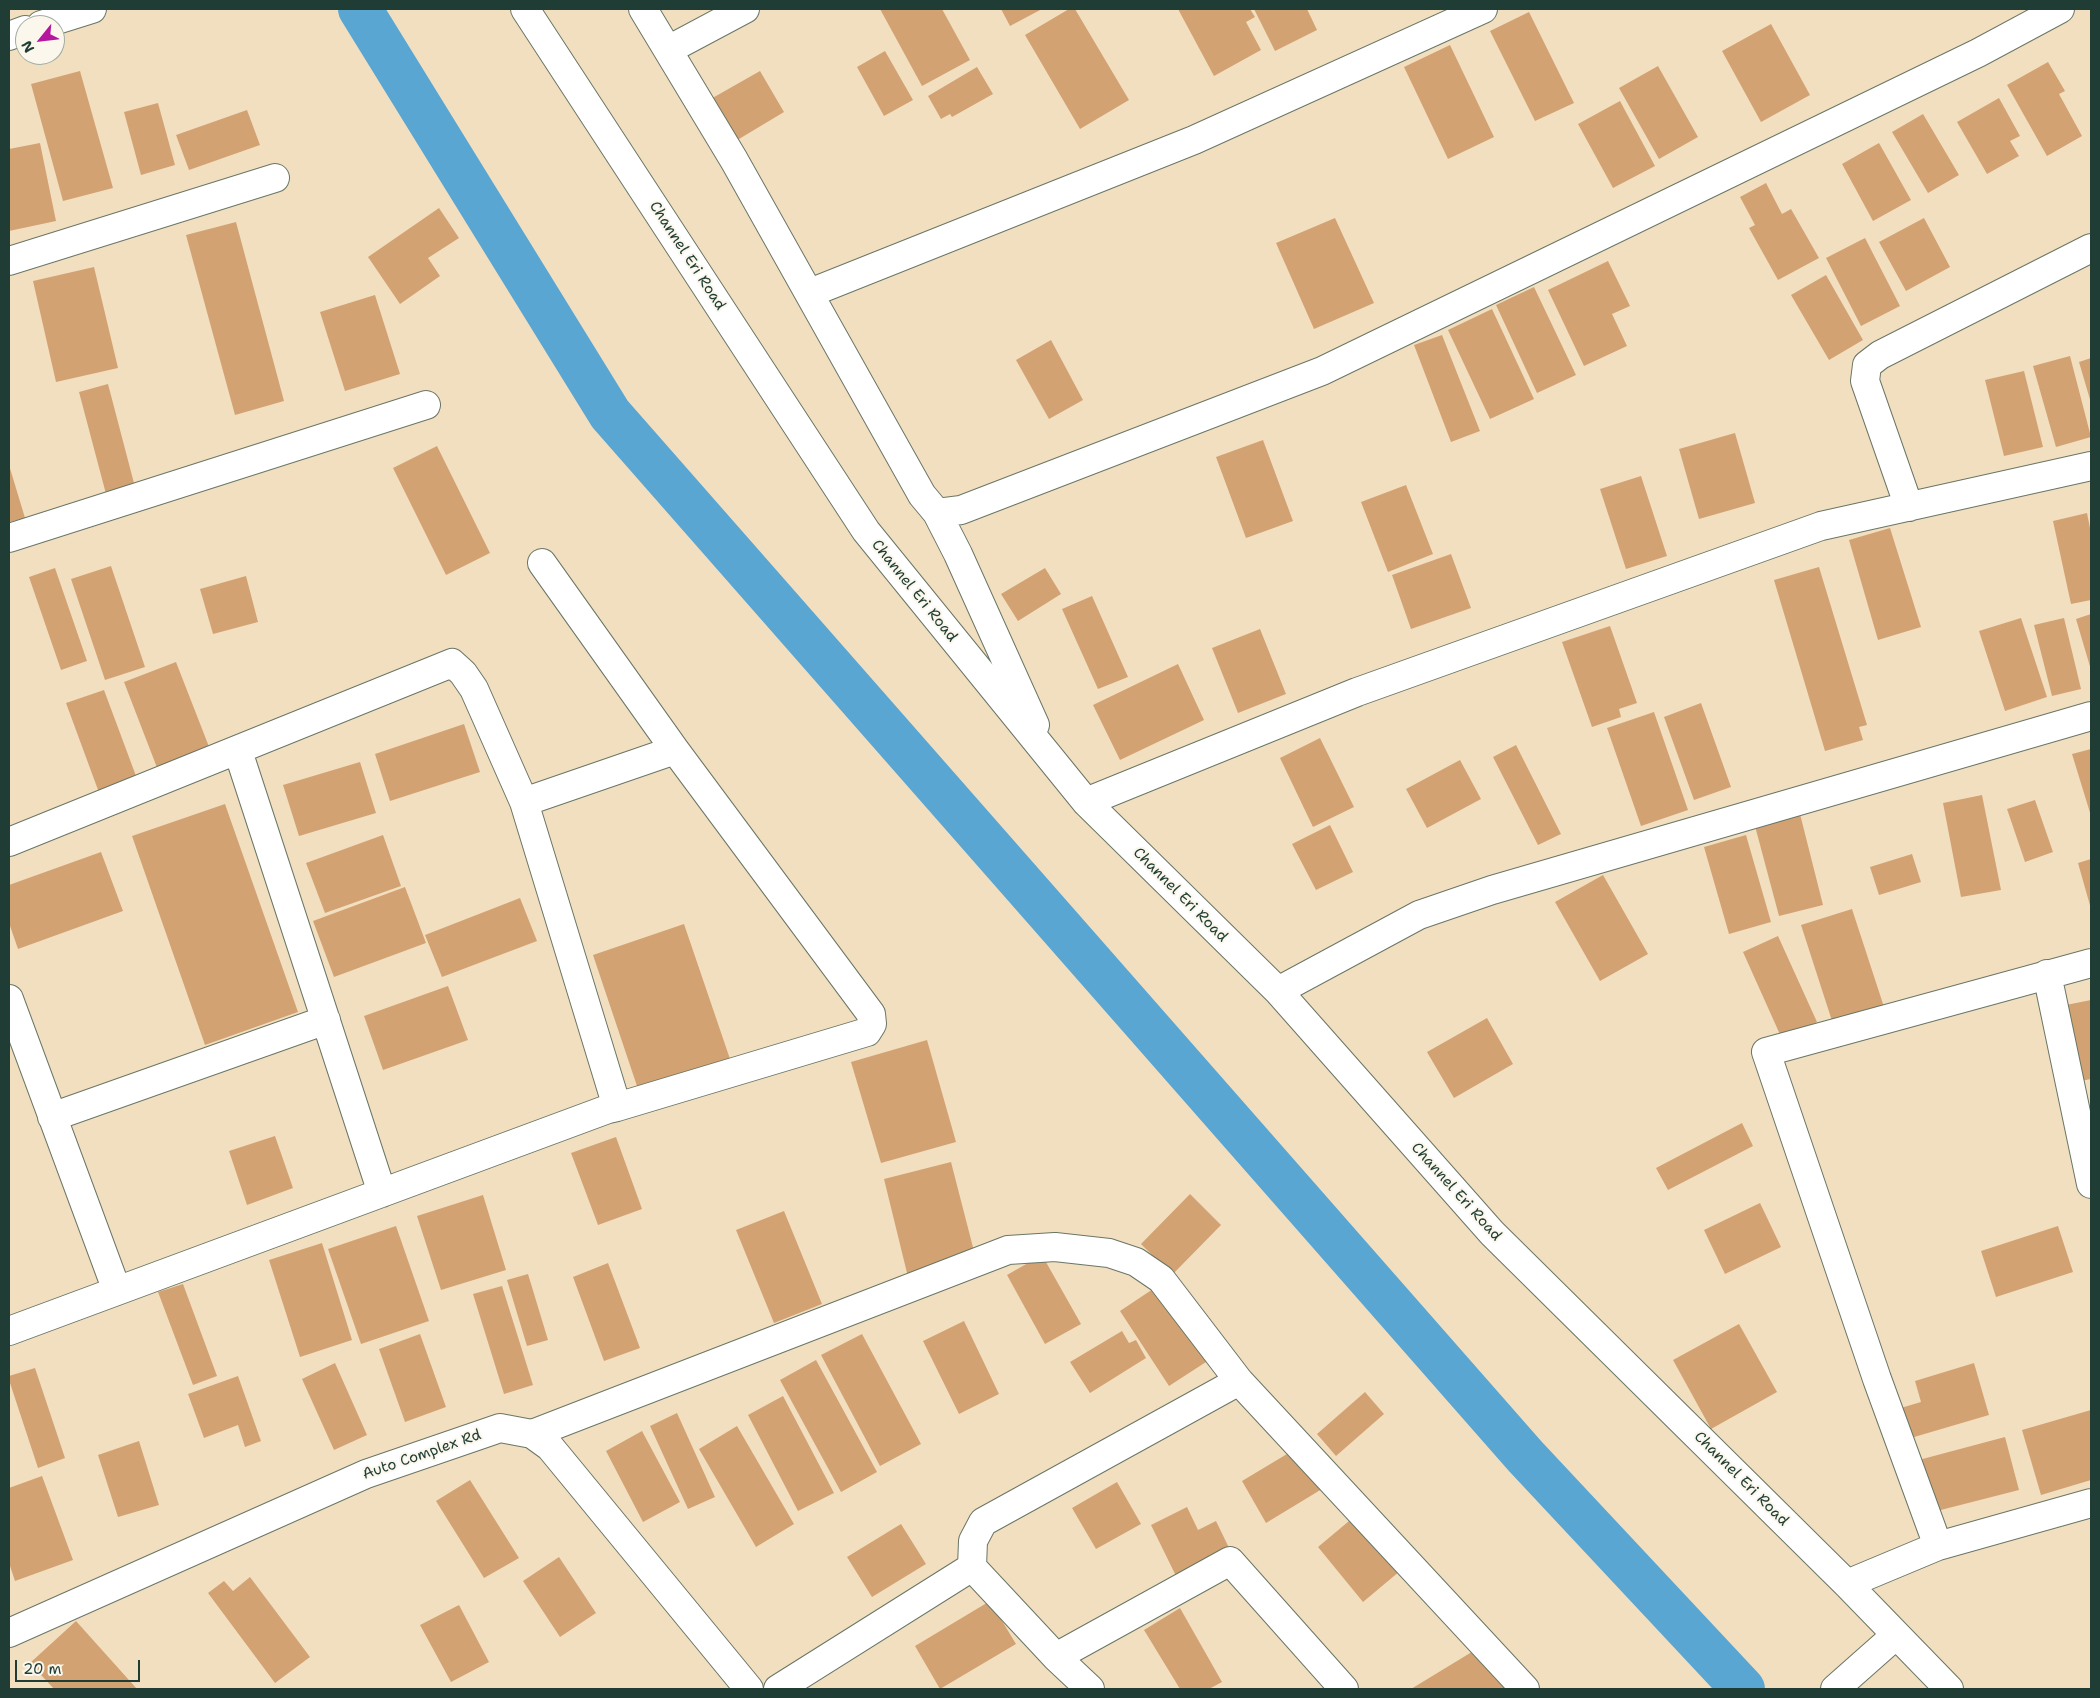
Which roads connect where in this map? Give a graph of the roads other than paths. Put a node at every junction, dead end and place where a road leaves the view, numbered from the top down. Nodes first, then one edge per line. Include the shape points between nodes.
1 (92, 9) edge
2 (525, 9) edge
3 (643, 9) edge
4 (745, 9) edge
5 (1483, 9) edge
6 (2060, 9) edge
7 (65, 17) edge
8 (668, 50) junction
9 (275, 178) dead end
10 (2091, 248) edge
11 (9, 261) edge
12 (810, 293) junction
13 (426, 405) dead end
14 (2091, 466) edge
15 (1909, 507) junction
16 (937, 513) junction
17 (9, 538) edge
18 (542, 563) dead end
19 (2091, 716) edge
20 (675, 750) junction
21 (238, 751) junction
22 (1051, 760) junction
23 (524, 802) junction
24 (1086, 802) junction
25 (9, 842) edge
26 (2091, 963) edge
27 (2047, 974) junction
28 (1278, 991) junction
29 (9, 999) edge
30 (326, 1020) junction
31 (616, 1107) junction
32 (52, 1117) junction
33 (2091, 1184) edge
34 (382, 1193) junction
35 (117, 1291) junction
36 (9, 1330) edge
37 (1239, 1381) junction
38 (532, 1434) junction
39 (2091, 1503) edge
40 (1938, 1546) junction
41 (972, 1567) junction
42 (1847, 1584) junction
43 (9, 1633) edge
44 (1896, 1635) junction
45 (1056, 1657) junction
46 (1840, 1685) edge
47 (749, 1689) edge
48 (778, 1689) edge
49 (1090, 1689) edge
50 (1344, 1689) edge
51 (1525, 1689) edge
52 (1949, 1689) edge

1 - 7 street
2 - 22 street, Channel Eri Road via 866,531
3 - 8 street
4 - 8 street
5 - 12 street via 1194,140
6 - 16 street via 1978,53 1322,371 961,510
8 - 12 street
9 - 11 street
10 - 15 street via 1866,365 1865,381
12 - 16 street via 922,495
13 - 17 street
14 - 15 street
15 - 24 street via 1822,526 1394,679
16 - 22 street
18 - 20 street
19 - 28 street via 1492,890 1419,915
20 - 23 street
20 - 31 street via 871,1014 872,1024 867,1032
21 - 23 street via 452,663 474,689
21 - 25 street
21 - 30 street
22 - 24 street, Channel Eri Road
23 - 31 street
24 - 28 street, Channel Eri Road
26 - 27 street
27 - 33 street
27 - 40 street via 1766,1052 1877,1379
28 - 42 street, Channel Eri Road via 1492,1233
29 - 32 street
30 - 32 street
30 - 34 street
31 - 34 street
32 - 35 street
34 - 35 street
35 - 36 street
37 - 38 street via 1161,1279 1136,1262 1109,1253 1056,1247 1008,1250
37 - 41 street via 983,1522 973,1541
37 - 51 street
38 - 43 street, Auto Complex Rd via 500,1428 366,1474
38 - 47 street, Auto Complex Rd via 550,1448
39 - 40 street
40 - 42 street
41 - 45 street
41 - 48 street
42 - 44 street, Channel Eri Road
44 - 46 street
44 - 52 street, Channel Eri Road
45 - 49 street
45 - 50 street via 1230,1561

